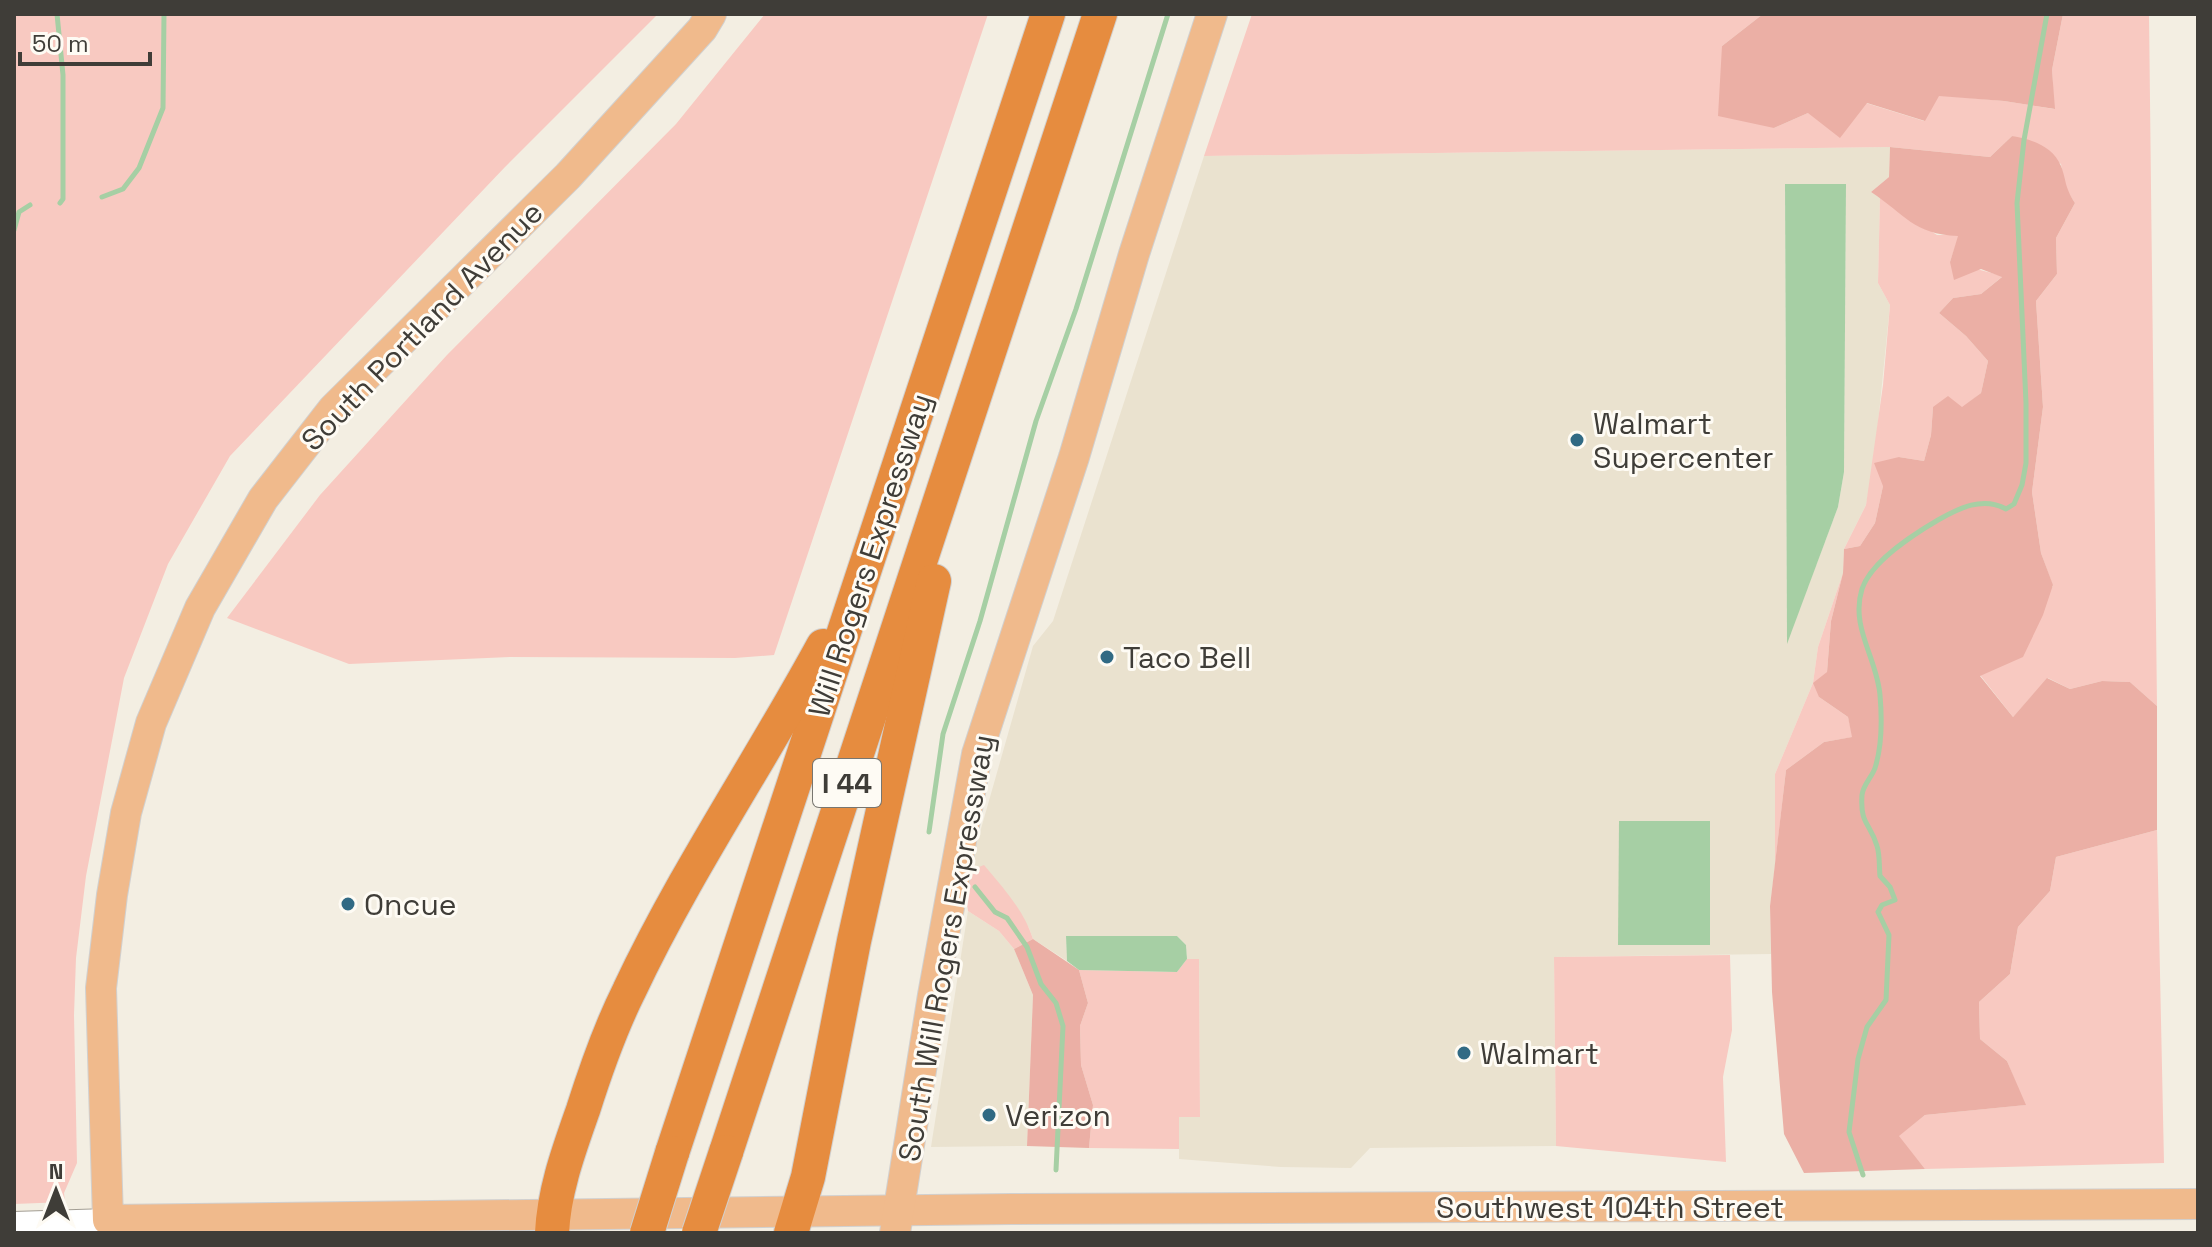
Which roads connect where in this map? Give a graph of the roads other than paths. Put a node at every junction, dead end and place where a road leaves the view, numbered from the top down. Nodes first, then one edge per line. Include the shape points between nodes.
1 (711, 14) edge
2 (1048, 14) edge
3 (1100, 14) edge
4 (1212, 14) edge
5 (969, 415) junction
6 (867, 565) junction
7 (2198, 1204) edge
8 (896, 1222) edge
9 (14, 1223) edge
10 (552, 1223) edge
11 (794, 1223) edge
12 (108, 1226) edge
13 (647, 1233) edge
14 (699, 1233) edge

1 - 12 main road, South Portland Avenue via 568,176 333,409 263,499 200,608 151,723 126,813 112,895 101,988
2 - 6 highway, Will Rogers Expressway / I 44
3 - 5 highway, Will Rogers Expressway / I 44
4 - 8 main road, South Will Rogers Expressway via 977,754
5 - 11 highway
5 - 14 highway, Will Rogers Expressway / I 44, bridge
6 - 10 highway via 629,990 560,1175
6 - 13 highway, Will Rogers Expressway / I 44, bridge
7 - 8 main road, Southwest 104th Street
8 - 11 main road, Southwest 104th Street
9 - 12 street, Southwest 104th Street
10 - 11 main road, Southwest 104th Street
10 - 12 main road, Southwest 104th Street

